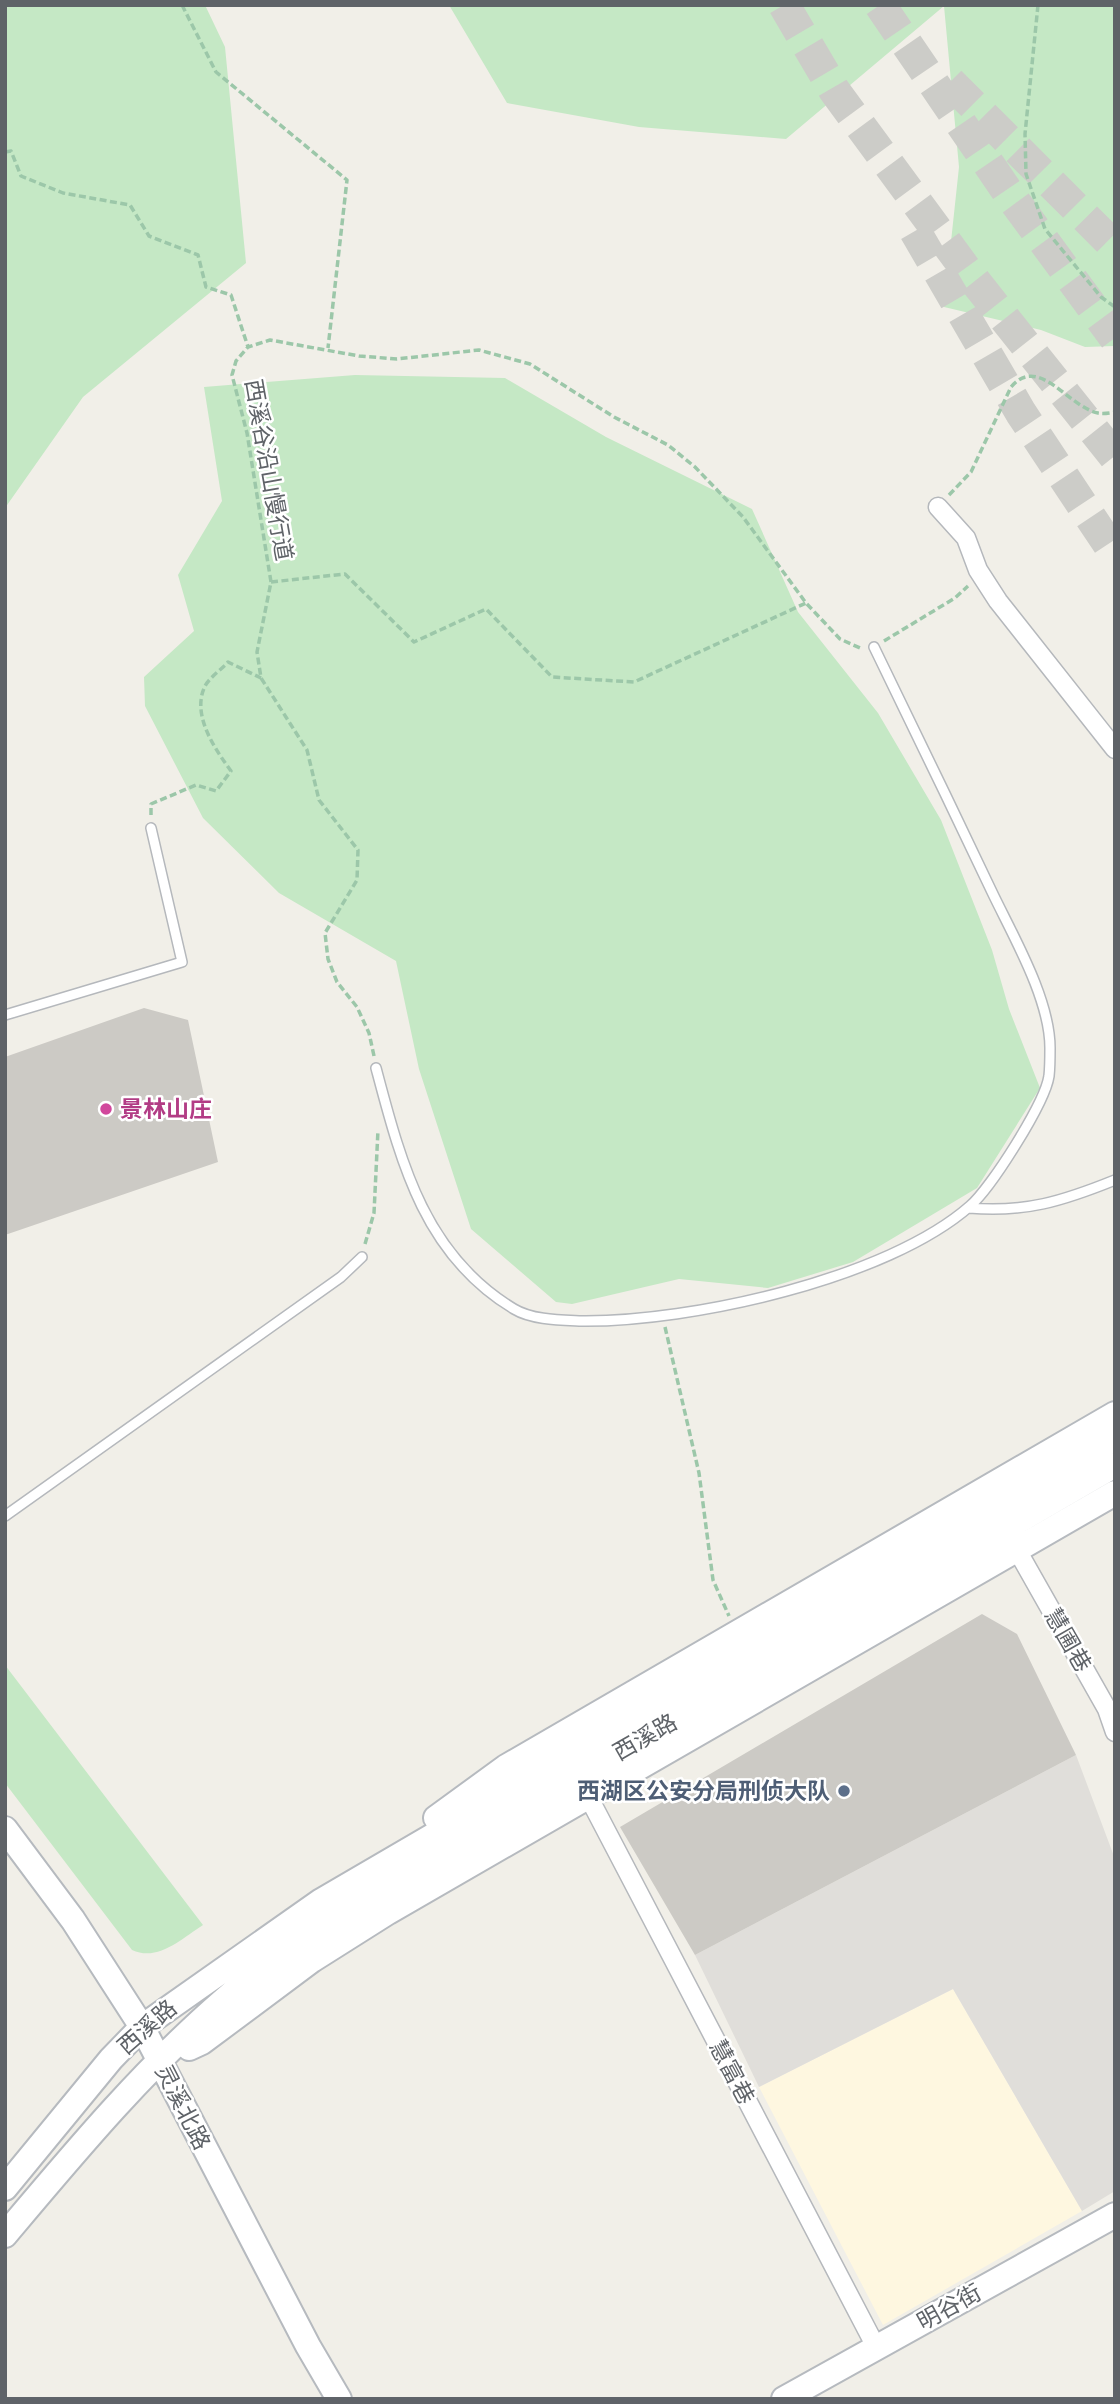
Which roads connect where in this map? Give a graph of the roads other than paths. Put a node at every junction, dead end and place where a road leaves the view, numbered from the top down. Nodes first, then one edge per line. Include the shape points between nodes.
1 (938, 507) road end
2 (874, 647) road end
3 (1115, 749) edge
4 (151, 828) road end
5 (5, 1015) edge
6 (376, 1068) road end
7 (1115, 1180) edge
8 (969, 1208) junction
9 (362, 1257) road end
10 (1115, 1414) edge
11 (1115, 1438) edge
12 (1115, 1465) edge
13 (1115, 1493) edge
14 (5, 1516) edge
15 (1017, 1550) junction
16 (1115, 1732) edge
17 (588, 1796) junction
18 (5, 1829) edge
19 (321, 1901) junction
20 (142, 2027) junction
21 (159, 2060) junction
22 (5, 2189) edge
23 (1115, 2215) edge
24 (5, 2235) edge
25 (876, 2347) junction
26 (340, 2399) edge
27 (784, 2399) edge

1 - 3 street via 966,538 978,570 998,601
2 - 8 lane via 1019,949 1049,1029 1049,1078 1029,1120
4 - 5 lane via 182,962
6 - 8 lane via 411,1189 433,1229 483,1287 517,1311 560,1320 608,1321 753,1299 822,1280 894,1251
7 - 8 lane via 1032,1208
9 - 14 lane via 341,1277
10 - 19 main road, 西溪路 via 506,1767
11 - 19 main road, 西溪路
12 - 21 main road, 西溪路 via 364,1900 226,1999
13 - 15 main road, 西溪路
15 - 16 street, 慧圃巷 via 1107,1709
15 - 17 main road, 西溪路
17 - 21 main road, 西溪路 via 312,1960 202,2042
17 - 25 street, 慧富巷
18 - 20 main road, 灵溪北路 via 73,1920
19 - 20 main road, 西溪路
20 - 21 main road, 灵溪北路
20 - 22 main road, 西溪路
21 - 24 main road, 西溪路
21 - 26 main road, 灵溪北路
23 - 25 main road, 明谷街
25 - 27 main road, 明谷街

